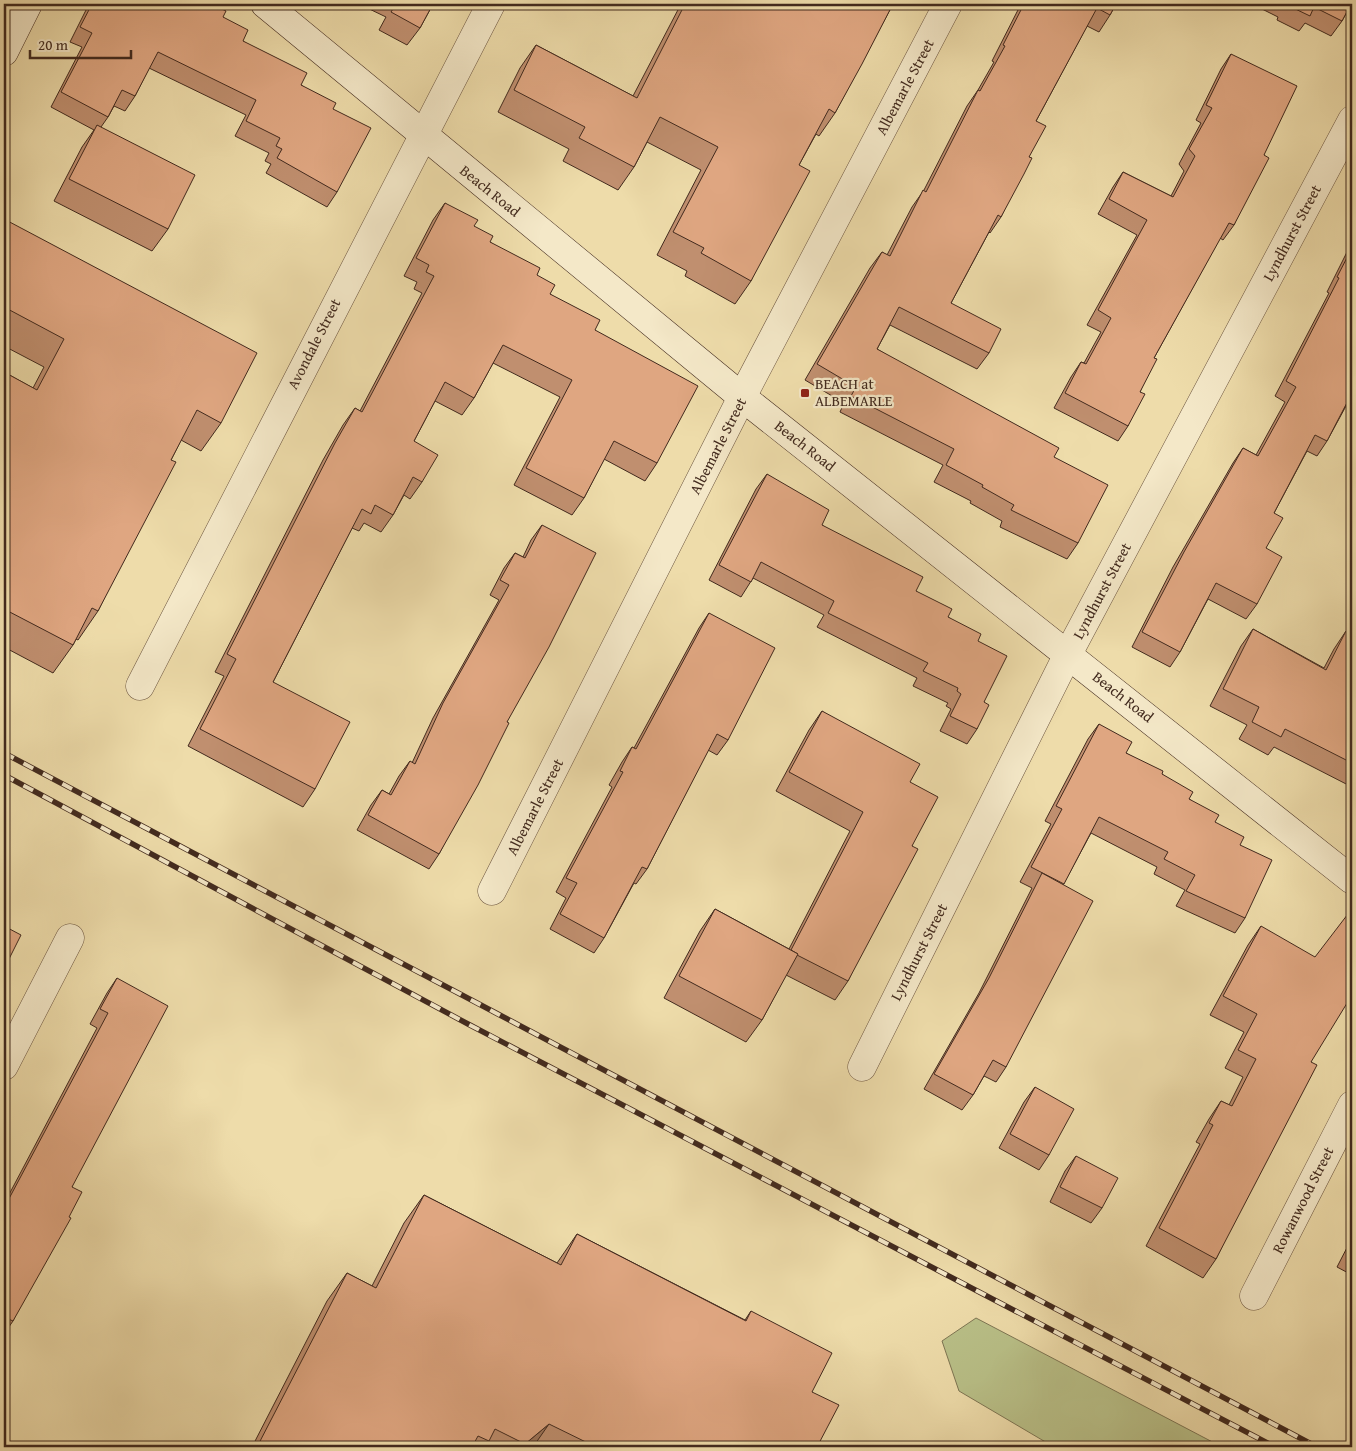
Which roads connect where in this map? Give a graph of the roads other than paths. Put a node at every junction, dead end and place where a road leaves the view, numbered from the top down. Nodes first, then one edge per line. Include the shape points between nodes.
1 (28, 4) edge
2 (265, 4) edge
3 (491, 4) edge
4 (948, 4) edge
5 (4, 52) edge
6 (1352, 120) edge
7 (422, 135) junction
8 (742, 397) junction
9 (1068, 654) junction
10 (140, 686) dead end
11 (1352, 880) edge
12 (492, 891) dead end
13 (70, 938) dead end
14 (4, 1066) edge
15 (862, 1067) dead end
16 (1352, 1104) edge
17 (1254, 1296) dead end

1 - 5 street
2 - 7 street, Beach Road
3 - 7 street, Avondale Street
4 - 8 street, Albemarle Street
6 - 9 street, Lyndhurst Street
7 - 8 street, Beach Road
7 - 10 street, Avondale Street
8 - 9 street, Beach Road
8 - 12 street, Albemarle Street
9 - 11 street, Beach Road
9 - 15 street, Lyndhurst Street
13 - 14 street
16 - 17 street, Rowanwood Street

